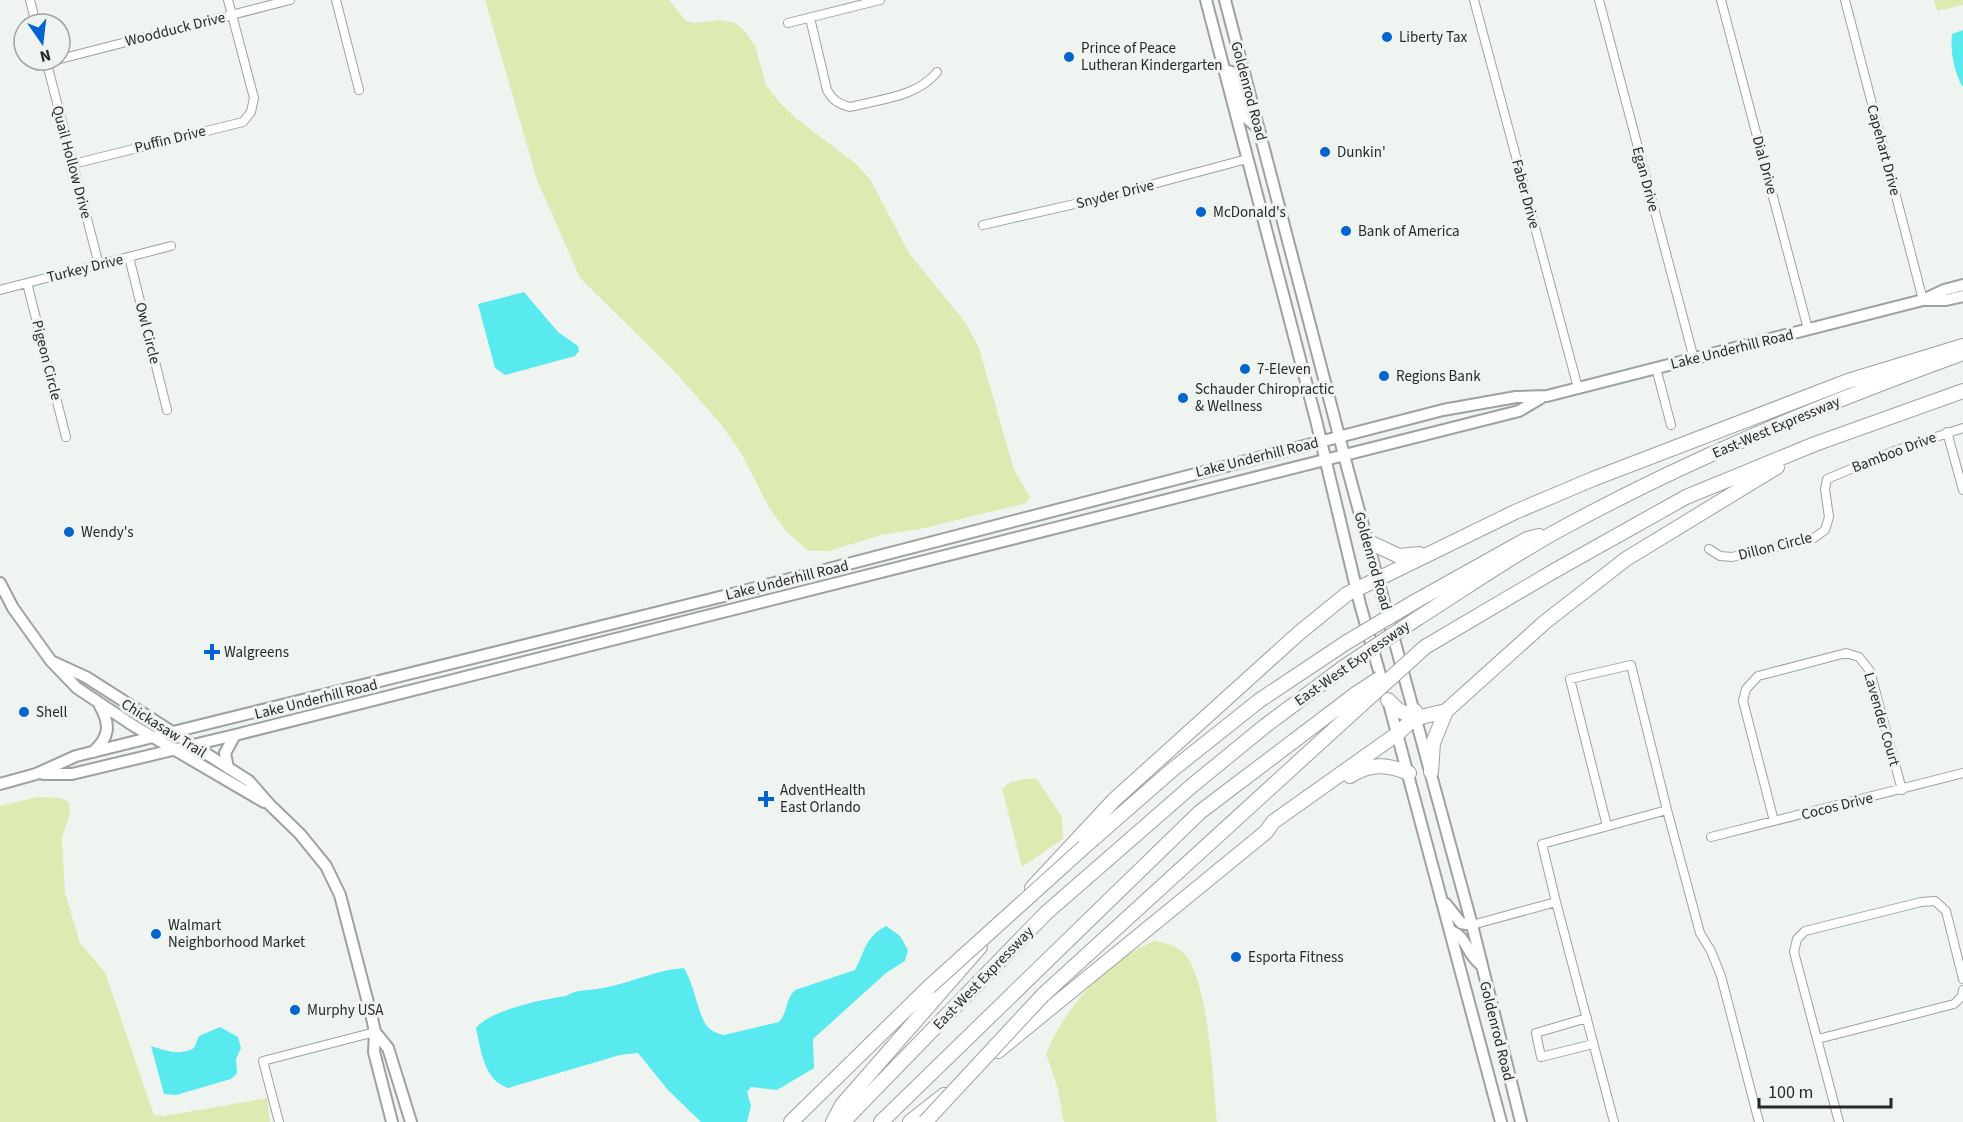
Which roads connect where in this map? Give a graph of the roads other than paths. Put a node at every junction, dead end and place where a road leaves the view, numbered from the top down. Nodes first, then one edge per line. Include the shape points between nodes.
1 (228, 0) edge
2 (290, 0) edge
3 (336, 0) edge
4 (1206, 0) edge
5 (1225, 0) edge
6 (1474, 0) edge
7 (1599, 0) edge
8 (1721, 0) edge
9 (1845, 0) edge
10 (875, 1) edge
11 (232, 15) junction
12 (810, 18) junction
13 (788, 23) dead end
14 (72, 55) edge
15 (1224, 70) junction
16 (49, 72) edge
17 (937, 72) dead end
18 (359, 90) dead end
19 (1259, 129) junction
20 (1247, 159) junction
21 (72, 164) junction
22 (1279, 203) junction
23 (983, 225) dead end
24 (171, 246) dead end
25 (129, 257) junction
26 (99, 265) junction
27 (27, 283) junction
28 (1963, 285) edge
29 (0, 290) edge
30 (1963, 296) edge
31 (1923, 300) junction
32 (1808, 329) junction
33 (1963, 346) edge
34 (1963, 354) edge
35 (1694, 359) junction
36 (1656, 368) junction
37 (1578, 388) junction
38 (1963, 391) edge
39 (1540, 398) junction
40 (167, 410) dead end
41 (1671, 425) dead end
42 (1963, 428) edge
43 (1947, 432) junction
44 (66, 436) dead end
45 (1339, 437) junction
46 (1321, 441) junction
47 (1815, 444) junction
48 (1344, 455) junction
49 (1326, 460) junction
50 (1827, 479) joint
51 (1963, 490) edge
52 (1555, 532) junction
53 (1369, 542) junction
54 (1709, 549) dead end
55 (1430, 552) junction
56 (874, 558) junction
57 (884, 571) junction
58 (871, 574) junction
59 (1379, 579) junction
60 (0, 583) edge
61 (1356, 589) junction
62 (637, 618) junction
63 (606, 642) junction
64 (516, 649) junction
65 (51, 661) junction
66 (487, 671) junction
67 (1359, 699) junction
68 (1388, 700) junction
69 (100, 706) junction
70 (1446, 711) junction
71 (1415, 715) junction
72 (173, 733) junction
73 (1398, 734) junction
74 (235, 735) junction
75 (153, 738) junction
76 (192, 745) junction
77 (172, 750) junction
78 (93, 752) junction
79 (228, 768) junction
80 (1431, 772) junction
81 (1409, 773) junction
82 (36, 774) junction
83 (1963, 774) edge
84 (0, 784) edge
85 (1902, 790) junction
86 (270, 805) junction
87 (1667, 810) junction
88 (1773, 821) junction
89 (1607, 826) junction
90 (1266, 832) junction
91 (1711, 837) dead end
92 (1442, 899) junction
93 (1556, 902) junction
94 (1472, 925) junction
95 (1451, 931) junction
96 (1480, 964) junction
97 (1963, 979) edge
98 (1963, 990) edge
99 (1587, 1018) junction
100 (375, 1032) junction
101 (1818, 1039) junction
102 (1593, 1044) junction
103 (279, 1122) edge
104 (392, 1122) edge
105 (411, 1122) edge
106 (791, 1122) edge
107 (833, 1122) edge
108 (843, 1122) edge
109 (881, 1122) edge
110 (910, 1122) edge
111 (925, 1122) edge
112 (1501, 1122) edge
113 (1521, 1122) edge
114 (1614, 1122) edge
115 (1759, 1122) edge
116 (1839, 1122) edge

1 - 11 street
2 - 11 street, Woodduck Drive
3 - 18 street
4 - 15 street, Goldenrod Road
5 - 19 street, Goldenrod Road
6 - 37 street, Faber Drive
7 - 35 street, Egan Drive
8 - 32 street, Dial Drive
9 - 31 street, Capehart Drive
10 - 12 street
11 - 14 street, Woodduck Drive
11 - 21 street, Puffin Drive via 254,98 243,122
12 - 13 street
12 - 17 street via 826,90 841,105 850,107 917,90
15 - 19 street via 1232,72 1244,116
15 - 20 street, Goldenrod Road
16 - 21 street, Quail Hollow Drive
19 - 22 street, Goldenrod Road
20 - 22 street via 1263,171 1267,188
20 - 23 street, Snyder Drive
20 - 46 street, Goldenrod Road
21 - 26 street, Quail Hollow Drive
22 - 45 street, Goldenrod Road
24 - 25 street, Turkey Drive
25 - 26 street, Turkey Drive
25 - 40 street, Owl Circle
26 - 27 street, Turkey Drive
27 - 29 street, Turkey Drive
27 - 44 street, Pigeon Circle
28 - 31 street, Lake Underhill Road
30 - 31 street, Lake Underhill Road
31 - 32 street, Lake Underhill Road
32 - 35 street, Lake Underhill Road
33 - 55 highway via 1848,381 1664,451 1515,512
34 - 52 highway, East-West Expressway via 1774,425
35 - 36 street, Lake Underhill Road
36 - 37 street, Lake Underhill Road
36 - 41 street
37 - 39 street, Lake Underhill Road
38 - 47 highway, East-West Expressway
39 - 45 street, Lake Underhill Road via 1479,402
39 - 48 street, Lake Underhill Road via 1519,411
42 - 43 street, Bamboo Drive
43 - 50 street, Bamboo Drive
43 - 51 street
45 - 46 street, Lake Underhill Road
45 - 48 street, Goldenrod Road
46 - 49 street, Goldenrod Road
46 - 56 street, Lake Underhill Road
47 - 67 highway, East-West Expressway, bridge via 1686,497 1425,647
47 - 70 highway via 1626,559 1545,622
48 - 49 street, Lake Underhill Road
48 - 53 street, Goldenrod Road
49 - 57 street, Lake Underhill Road
49 - 61 street, Goldenrod Road
50 - 54 street, Dillon Circle via 1829,517 1825,530 1814,538 1732,557
52 - 106 highway, bridge via 1527,539 1416,601 1260,700 1084,847 929,987
52 - 108 highway, East-West Expressway, bridge via 1344,667 1194,784 1046,913
53 - 55 highway via 1399,556
53 - 59 street, Goldenrod Road
55 - 59 highway
56 - 57 street
56 - 58 street
56 - 62 street, Lake Underhill Road
57 - 58 street, Lake Underhill Road
58 - 63 street, Lake Underhill Road
59 - 61 highway
59 - 71 street, Goldenrod Road
60 - 65 street, Chickasaw Trail
61 - 68 street, Goldenrod Road
61 - 107 highway via 1299,633 1114,800 886,1054 842,1105
62 - 63 street
62 - 64 street, Lake Underhill Road
63 - 66 street, Lake Underhill Road
64 - 66 street
64 - 72 street, Lake Underhill Road
65 - 69 street, Chickasaw Trail
65 - 72 street, Chickasaw Trail via 86,677
66 - 74 street, Lake Underhill Road
67 - 109 highway, East-West Expressway via 1200,812
67 - 111 highway, bridge via 1043,995
68 - 71 highway
68 - 73 street, Goldenrod Road
69 - 75 street, Chickasaw Trail
69 - 78 street via 108,728
70 - 71 highway
70 - 80 highway via 1433,743
71 - 73 highway
71 - 80 street, Goldenrod Road
72 - 75 street, Lake Underhill Road
72 - 76 street, Chickasaw Trail
73 - 81 street, Goldenrod Road
73 - 90 highway via 1274,822
74 - 76 street, Lake Underhill Road
74 - 79 street via 225,753
75 - 77 street, Chickasaw Trail
75 - 78 street, Lake Underhill Road
76 - 77 street, Lake Underhill Road
76 - 79 street, Chickasaw Trail
77 - 82 street, Lake Underhill Road via 72,774
77 - 86 street, Chickasaw Trail
78 - 82 street, Lake Underhill Road
79 - 86 street, Chickasaw Trail via 249,781
80 - 94 street, Goldenrod Road
81 - 90 highway via 1390,765 1361,768
81 - 92 street, Goldenrod Road
82 - 84 street, Lake Underhill Road
83 - 85 street, Cocos Drive
85 - 88 street, Cocos Drive
85 - 88 street, Lavender Court via 1870,671 1859,657 1846,653 1758,676 1746,689 1743,701
86 - 100 street, Chickasaw Trail via 311,846 335,884
87 - 89 street
87 - 89 street via 1631,665 1570,679
87 - 115 street via 1700,933 1721,976
88 - 91 street, Cocos Drive
89 - 93 street via 1542,843
90 - 110 highway
92 - 94 street via 1458,920
92 - 95 street, Goldenrod Road
93 - 94 street
93 - 99 street
94 - 96 street, Goldenrod Road
95 - 96 street via 1460,935
95 - 112 street, Goldenrod Road
96 - 113 street, Goldenrod Road
97 - 101 street via 1946,911 1935,901 1805,932 1797,939 1794,952
98 - 101 street via 1954,1004
99 - 102 street
99 - 102 street via 1536,1033 1541,1057
100 - 103 street via 263,1061
100 - 104 street, Chickasaw Trail via 374,1052
100 - 105 street, Chickasaw Trail via 388,1048
101 - 116 street
102 - 114 street

